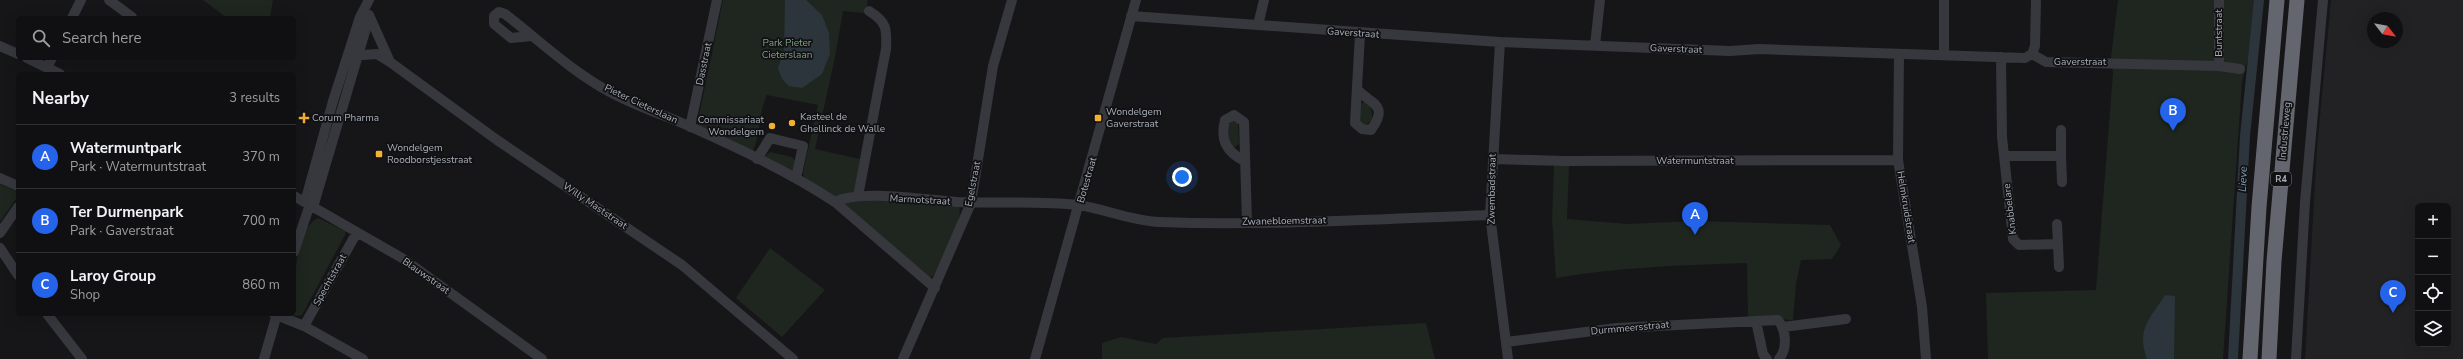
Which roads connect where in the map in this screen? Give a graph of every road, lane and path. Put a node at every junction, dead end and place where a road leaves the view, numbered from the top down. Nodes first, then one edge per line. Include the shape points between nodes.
1 (81, 0) edge
2 (109, 0) edge
3 (717, 0) edge
4 (1012, 0) edge
5 (1136, 0) edge
6 (1264, 0) edge
7 (1600, 0) edge
8 (1944, 0) edge
9 (2036, 0) edge
10 (2219, 0) edge
11 (2277, 0) edge
12 (2297, 0) edge
13 (2322, 0) edge
14 (366, 2) edge
15 (869, 12) dead end
16 (73, 16) edge
17 (131, 16) edge
18 (1131, 16) junction
19 (370, 18) junction
20 (1258, 25) junction
21 (1360, 34) junction
22 (532, 36) dead end
23 (1500, 42) junction
24 (1595, 45) junction
25 (0, 46) edge
26 (16, 53) edge
27 (1899, 54) junction
28 (1944, 54) junction
29 (2032, 54) junction
30 (358, 55) junction
31 (348, 56) junction
32 (2001, 57) junction
33 (31, 60) edge
34 (51, 60) edge
35 (390, 62) junction
36 (2219, 66) junction
37 (47, 68) junction
38 (2240, 69) dead end
39 (56, 72) edge
40 (1357, 89) dead end
41 (690, 127) junction
42 (2061, 130) dead end
43 (2005, 156) junction
44 (2061, 156) junction
45 (1493, 159) junction
46 (757, 160) junction
47 (1898, 160) junction
48 (1244, 161) dead end
49 (0, 178) edge
50 (796, 178) junction
51 (2062, 182) dead end
52 (16, 185) edge
53 (858, 196) junction
54 (296, 197) edge
55 (835, 202) junction
56 (971, 203) junction
57 (309, 204) junction
58 (1079, 206) junction
59 (16, 210) edge
60 (1490, 215) junction
61 (1247, 222) junction
62 (2057, 224) dead end
63 (0, 233) edge
64 (356, 234) junction
65 (2058, 244) junction
66 (296, 246) edge
67 (0, 248) edge
68 (2059, 267) dead end
69 (16, 272) edge
70 (935, 288) junction
71 (50, 316) edge
72 (275, 316) edge
73 (281, 316) edge
74 (1846, 319) dead end
75 (1756, 321) junction
76 (304, 326) junction
77 (1783, 326) junction
78 (1506, 342) junction
79 (82, 359) edge
80 (264, 359) edge
81 (363, 359) edge
82 (542, 359) edge
83 (793, 359) edge
84 (903, 359) edge
85 (1035, 359) edge
86 (1508, 359) edge
87 (1767, 359) edge
88 (1779, 359) edge
89 (1926, 359) edge
90 (2250, 359) edge
91 (2269, 359) edge
92 (2296, 359) edge

1 - 16 street
2 - 17 street
3 - 41 street, Dasstraat
4 - 56 street, Egelstraat via 993,66
5 - 18 street, Botestraat
6 - 20 street
7 - 24 street
8 - 28 street
9 - 29 street via 2035,46
10 - 36 street, Buntstraat
11 - 90 highway, Industrieweg / R4 via 2259,207
12 - 91 highway, Industrieweg / R4 via 2274,261
13 - 92 street via 2305,202
14 - 19 street, Willy Maststraat
14 - 31 street
15 - 53 street via 882,19 887,33
18 - 20 street, Gaverstraat
18 - 58 street, Botestraat
19 - 30 street
19 - 35 street, Willy Maststraat
20 - 21 street, Gaverstraat
21 - 23 street, Gaverstraat
21 - 40 street
22 - 41 street, Pieter Cieterslaan via 578,72 610,92
23 - 24 street, Gaverstraat
23 - 45 street, Zwembadstraat
24 - 27 street, Gaverstraat
25 - 26 street
27 - 28 street, Gaverstraat
27 - 47 street, Helmkruidstraat
28 - 32 street, Gaverstraat
29 - 32 street, Gaverstraat via 2025,58
29 - 36 street, Gaverstraat via 2046,62
30 - 31 street, Willy Maststraat
30 - 35 street, Willy Maststraat via 377,54
30 - 57 street
31 - 57 street
32 - 43 street, Knabbelare via 2001,118
33 - 37 street
34 - 37 street
35 - 83 street, Willy Maststraat via 496,140 682,265
36 - 38 street, Gaverstraat
37 - 39 street
41 - 46 street, Pieter Cieterslaan
42 - 44 street
43 - 44 street
43 - 65 street, Knabbelare via 2009,213 2016,243 2020,246
44 - 51 street
45 - 47 street, Watermuntstraat
45 - 60 street, Zwembadstraat
46 - 50 street, Pieter Cieterslaan
46 - 50 street via 770,138 803,146
47 - 89 street, Helmkruidstraat via 1922,307
48 - 61 street
49 - 52 street
50 - 55 street, Pieter Cieterslaan
53 - 55 street, Marmotstraat
53 - 56 street, Marmotstraat
54 - 57 street, Blauwstraat
55 - 70 street, Pieter Cieterslaan
56 - 58 street, Marmotstraat
56 - 70 street, Egelstraat
57 - 64 street, Blauwstraat
57 - 66 street
58 - 61 street, Zwanebloemstraat via 1157,222
58 - 85 street, Botestraat
59 - 63 street
60 - 61 street, Zwanebloemstraat
60 - 78 street, Zwembadstraat
62 - 65 street
64 - 76 street, Spechtstraat
64 - 82 street, Blauwstraat via 402,258
65 - 68 street
67 - 69 street
70 - 84 street, Egelstraat
71 - 79 street
72 - 80 street
73 - 76 street
74 - 77 street
75 - 77 street, Durmmeersstraat via 1778,320
75 - 78 street, Durmmeersstraat via 1617,328
75 - 87 street via 1763,354
76 - 81 street
77 - 88 street via 1785,350
78 - 86 street, Zwembadstraat

